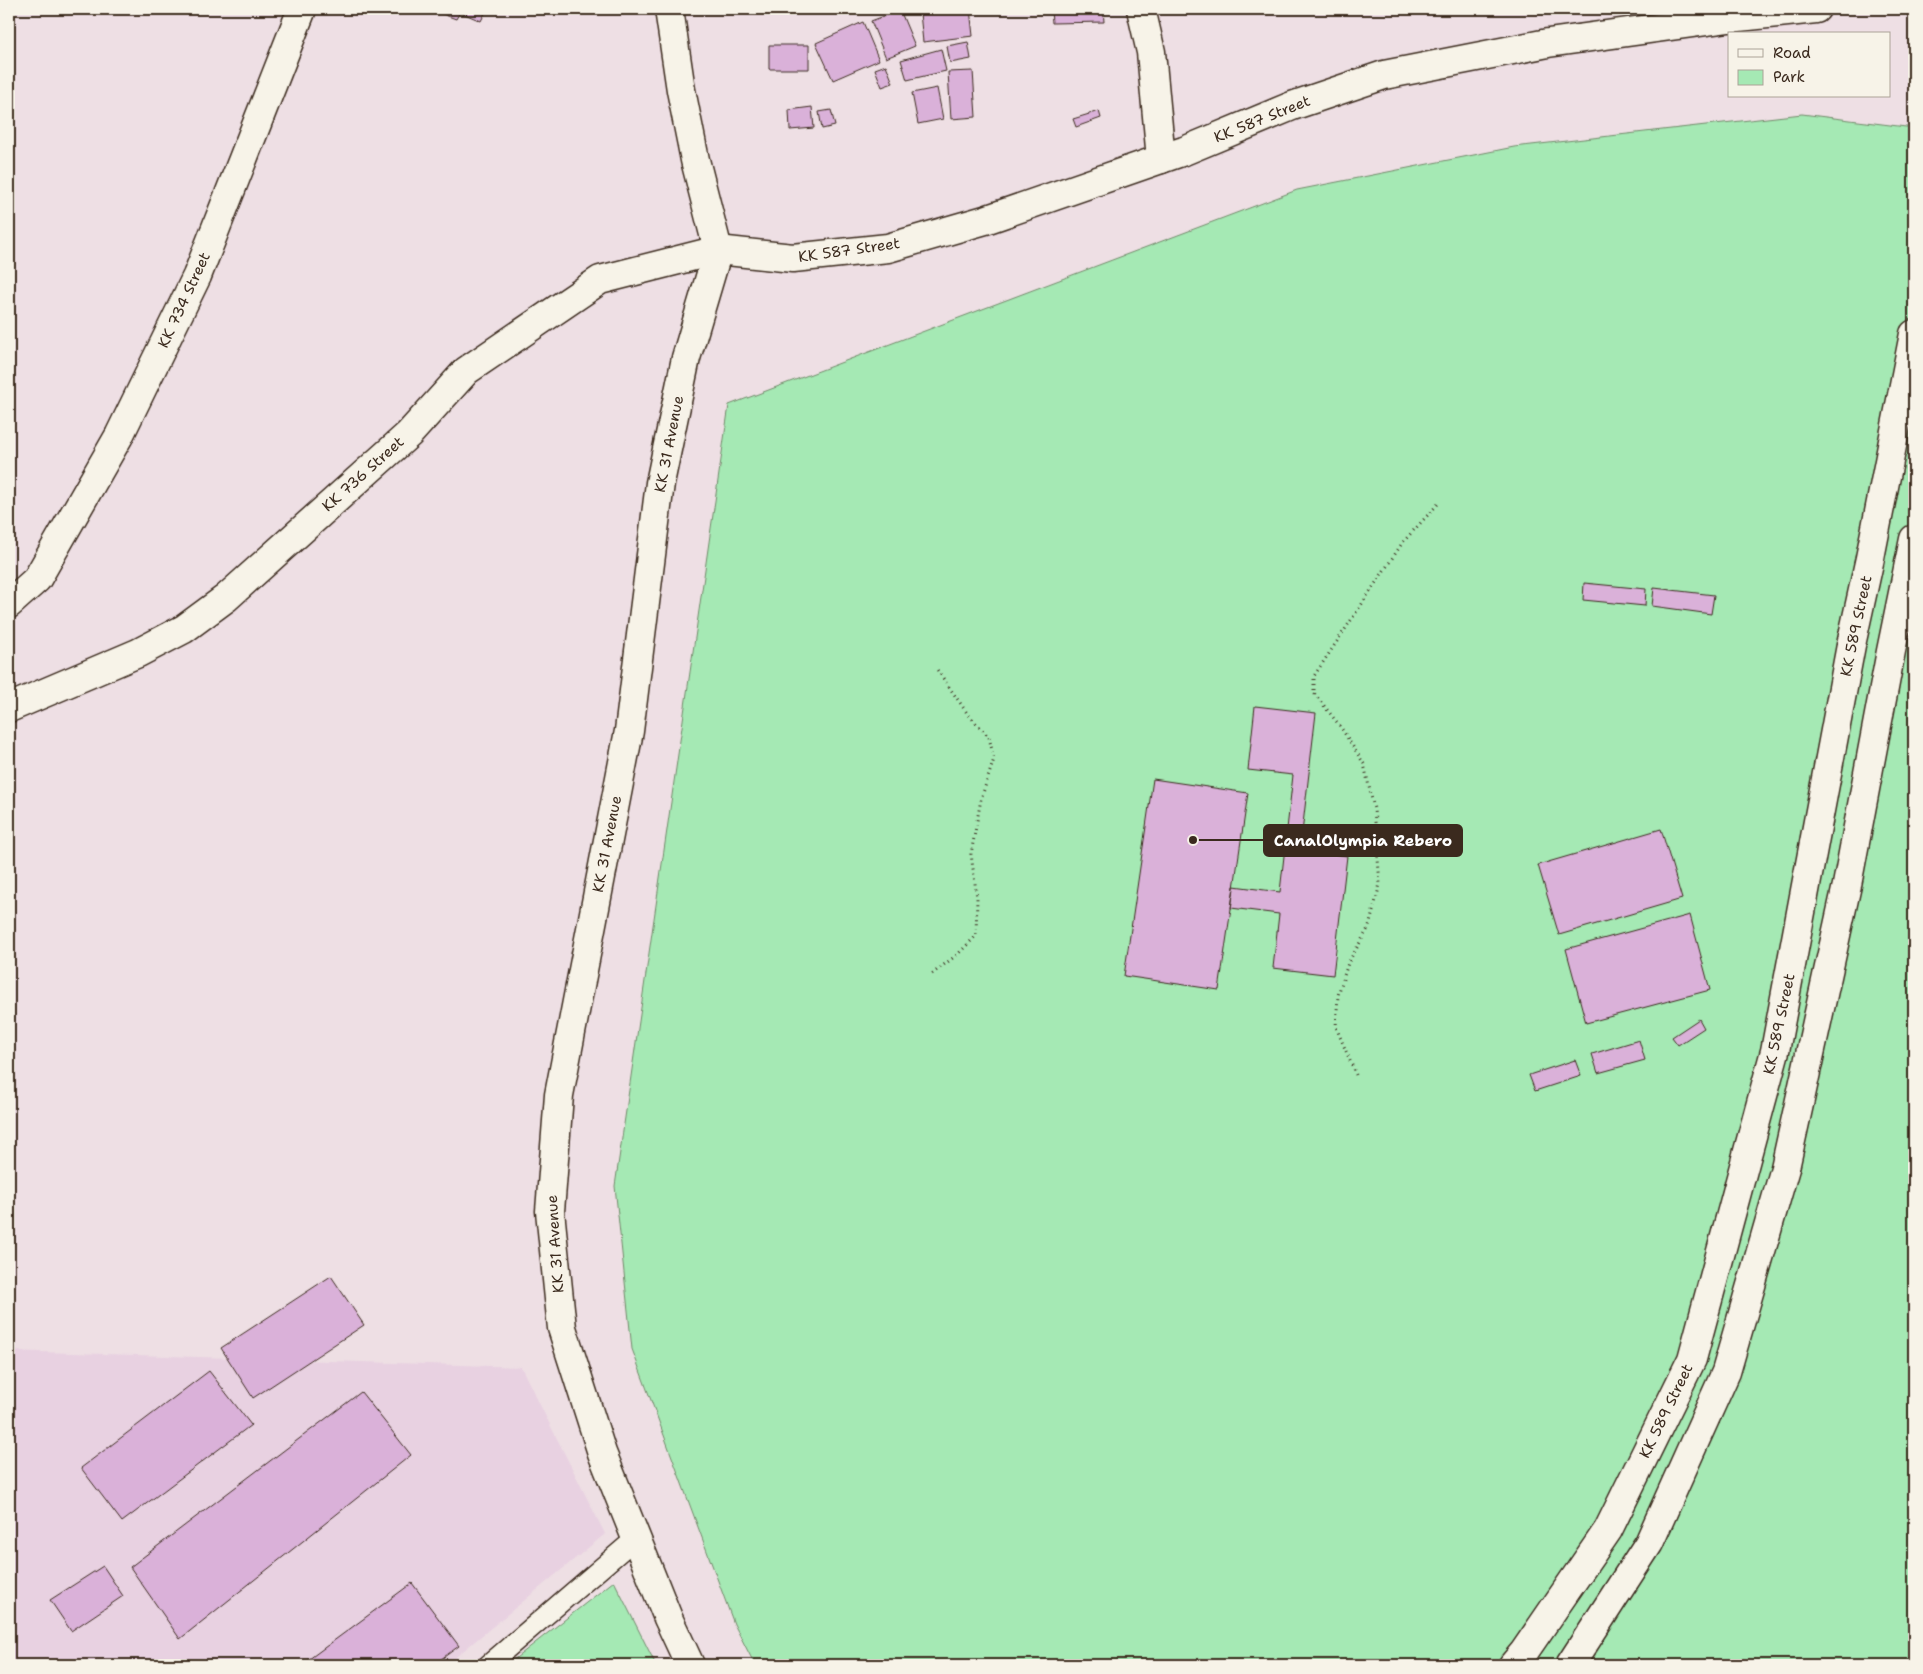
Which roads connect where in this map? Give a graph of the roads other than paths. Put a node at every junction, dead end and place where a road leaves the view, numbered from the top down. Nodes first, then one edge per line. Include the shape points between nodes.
1 (302, 9) edge
2 (669, 9) edge
3 (1141, 9) edge
4 (1816, 9) edge
5 (1161, 159) junction
6 (718, 250) junction
7 (1914, 334) edge
8 (1914, 539) edge
9 (9, 604) edge
10 (9, 708) edge
11 (636, 1538) junction
12 (488, 1665) edge
13 (690, 1665) edge
14 (1513, 1665) edge
15 (1570, 1665) edge

1 - 9 street, KK 734 Street via 197,276 119,436 37,579
2 - 6 street via 695,160
3 - 5 street via 1151,52
4 - 5 street, KK 587 Street via 1548,43 1384,75 1292,106
5 - 6 street, KK 587 Street via 985,220 888,248 793,258
6 - 10 street, KK 736 Street via 600,280 466,371 409,434 226,598 184,629 114,664
6 - 11 street, KK 31 Avenue via 686,358 660,482 629,731 559,1095 550,1211 562,1328 602,1453
7 - 14 street, KK 589 Street via 1776,1051 1692,1359 1608,1530
8 - 15 street via 1847,885 1785,1168 1726,1372 1649,1544
11 - 12 lane
11 - 13 street, KK 31 Avenue

